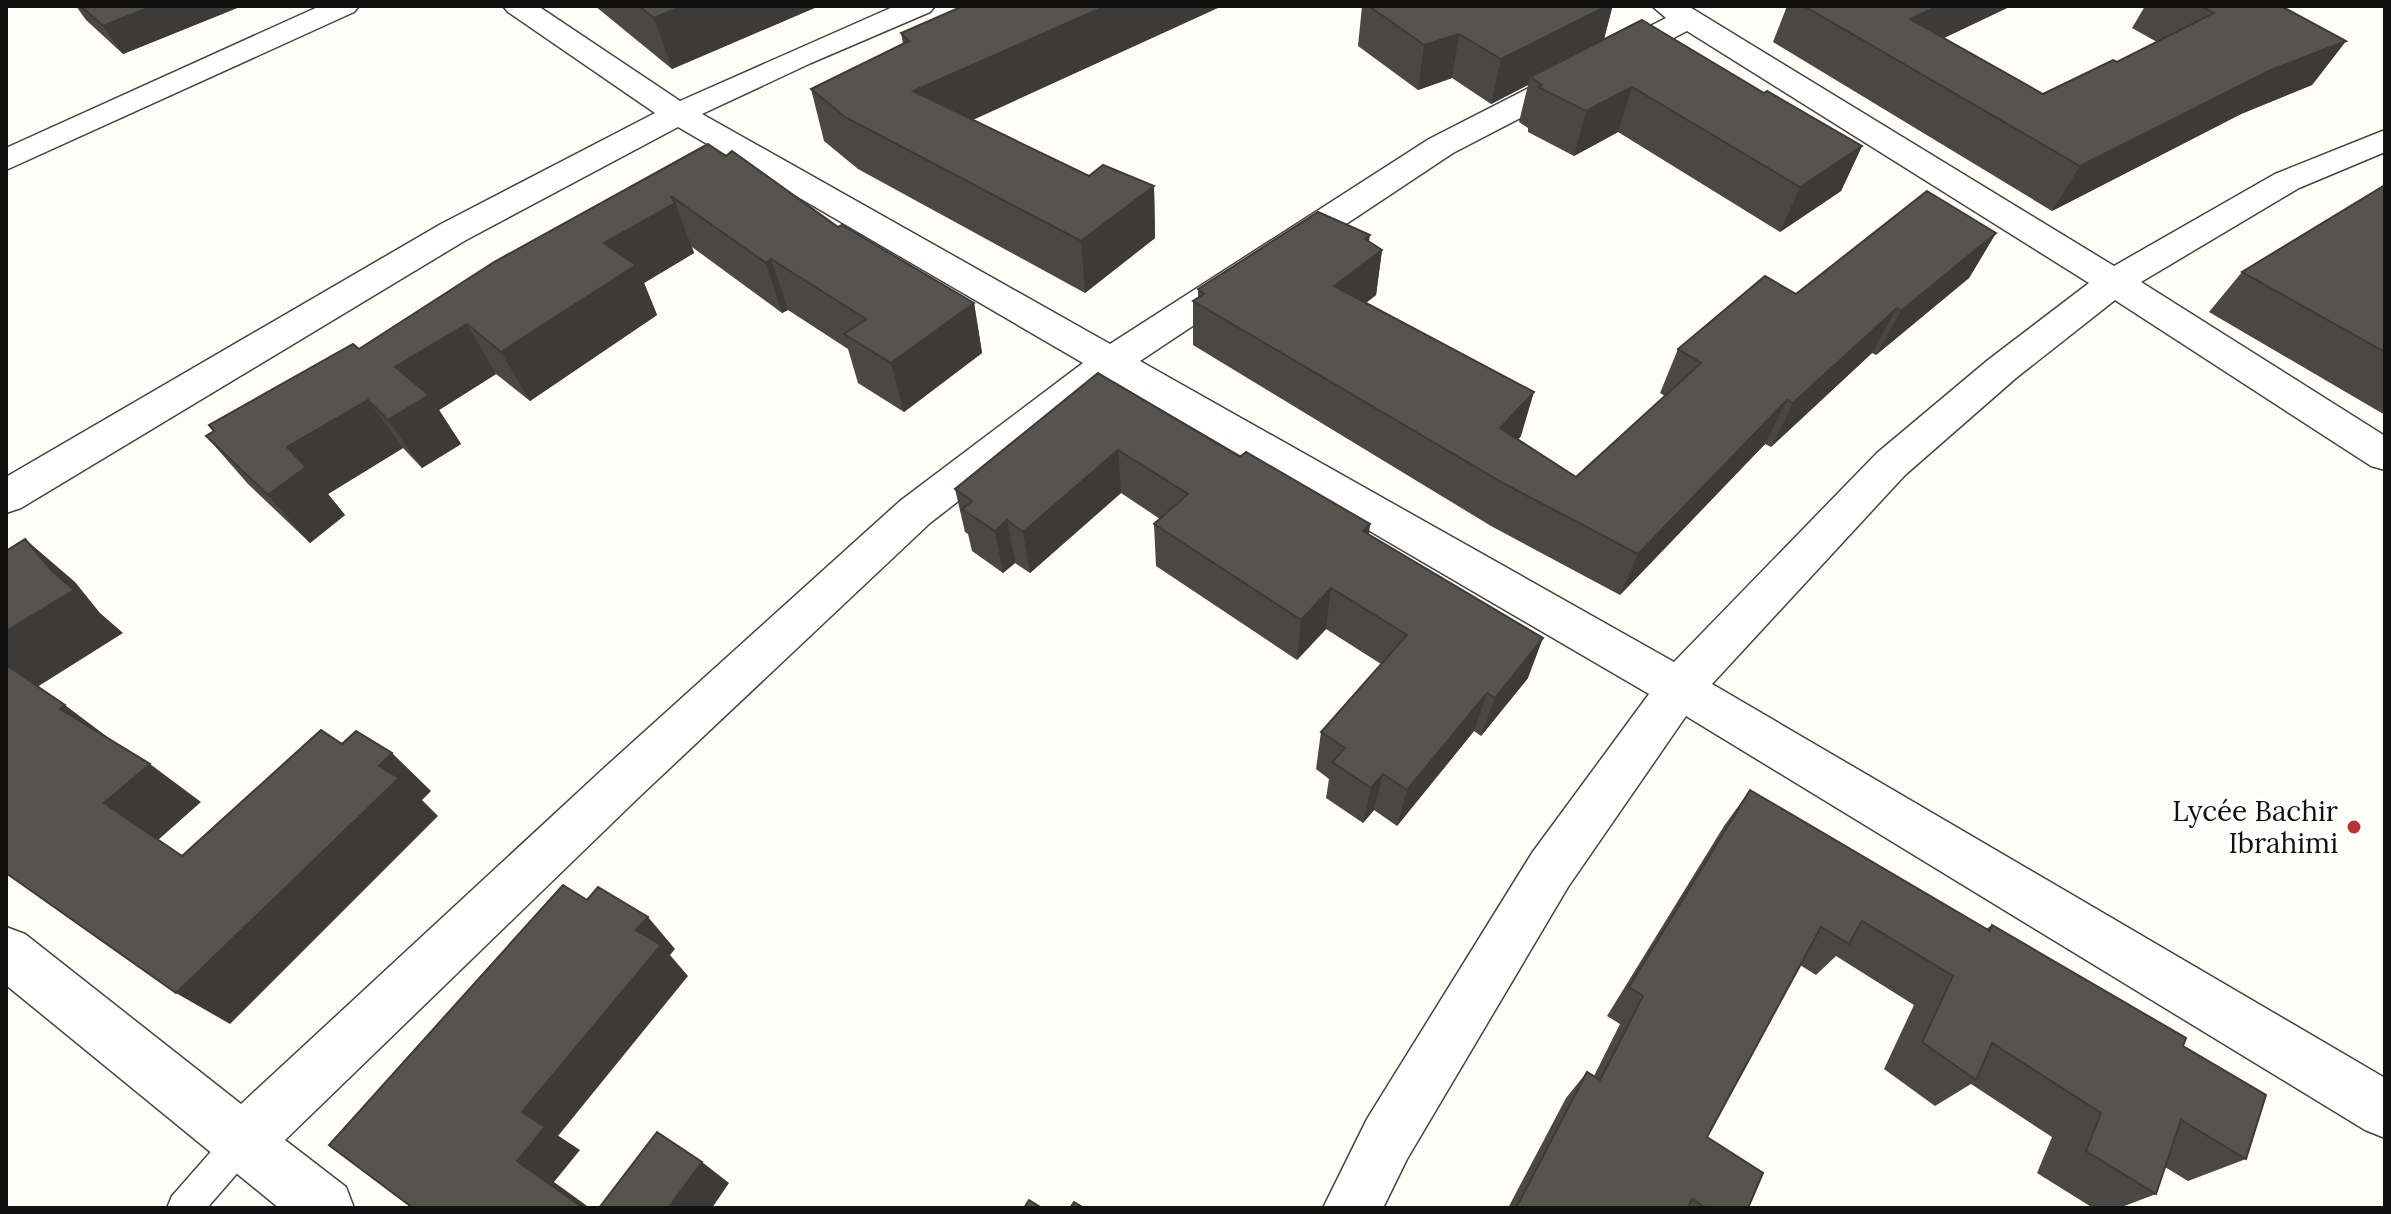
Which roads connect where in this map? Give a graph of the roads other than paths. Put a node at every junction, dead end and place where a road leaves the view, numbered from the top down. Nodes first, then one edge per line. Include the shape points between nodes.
1 (344, 6) edge
2 (518, 6) edge
3 (920, 6) edge
4 (1678, 13) edge
5 (677, 113) junction
6 (2385, 140) edge
7 (6, 160) edge
8 (2114, 282) junction
9 (1111, 362) junction
10 (2385, 455) edge
11 (6, 497) edge
12 (1679, 688) junction
13 (6, 952) edge
14 (2385, 1110) edge
15 (242, 1142) junction
16 (184, 1208) edge
17 (325, 1208) edge
18 (1352, 1208) edge

1 - 7 street
2 - 5 street
3 - 5 street
4 - 8 street
4 - 9 street via 1441,146
5 - 9 street
5 - 11 street via 264,342
6 - 8 street via 2287,181
8 - 10 street
8 - 12 street via 1891,464
9 - 12 street
9 - 15 street via 915,512
12 - 14 street
12 - 18 street via 1550,870 1387,1139
13 - 15 street
15 - 16 lane
15 - 17 street

